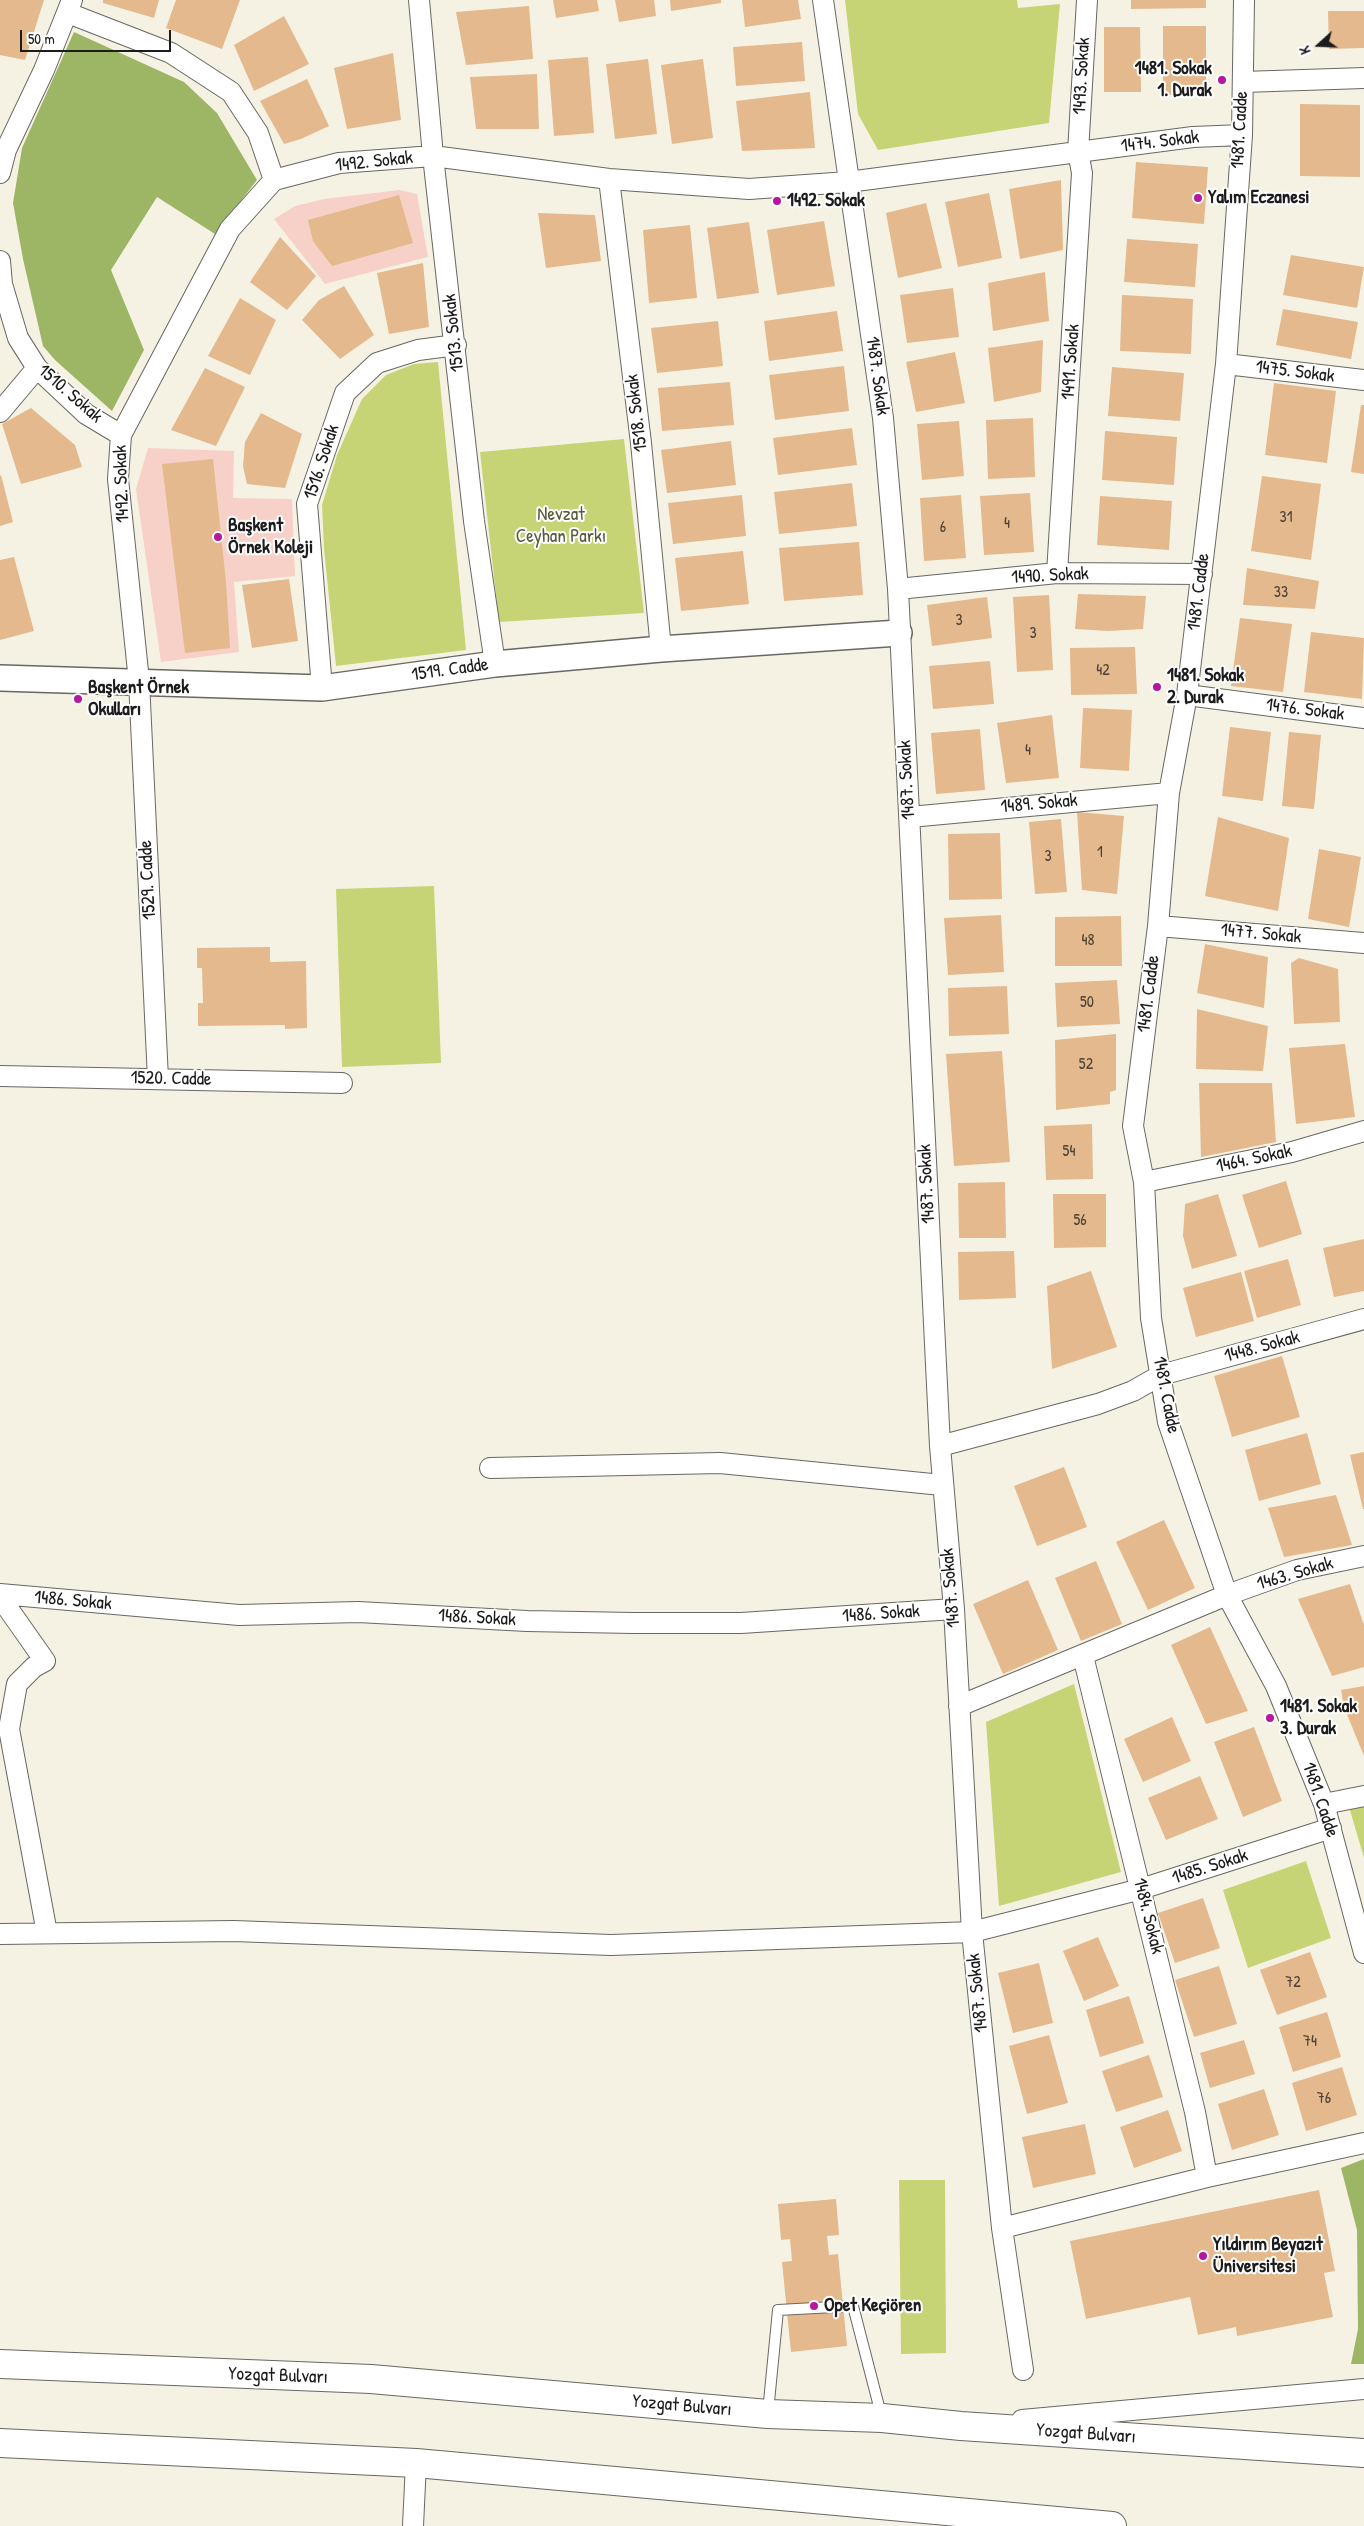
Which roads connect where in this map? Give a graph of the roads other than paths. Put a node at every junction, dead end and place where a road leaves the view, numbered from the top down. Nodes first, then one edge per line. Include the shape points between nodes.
1 (419, 0) edge
2 (823, 0) edge
3 (1087, 0) edge
4 (1244, 0) edge
5 (70, 6) edge
6 (1364, 78) edge
7 (1243, 82) junction
8 (1242, 135) junction
9 (1078, 152) junction
10 (433, 156) junction
11 (0, 173) edge
12 (609, 179) junction
13 (274, 180) junction
14 (848, 182) junction
15 (0, 261) edge
16 (456, 345) junction
17 (1226, 364) junction
18 (37, 368) junction
19 (1364, 380) edge
20 (0, 412) edge
21 (121, 435) junction
22 (1057, 573) junction
23 (1202, 574) junction
24 (898, 588) junction
25 (899, 633) junction
26 (661, 649) junction
27 (495, 664) junction
28 (0, 678) edge
29 (139, 681) junction
30 (322, 688) junction
31 (1187, 694) junction
32 (1364, 718) edge
33 (1169, 793) junction
34 (910, 817) junction
35 (1158, 926) junction
36 (1364, 943) edge
37 (0, 1076) edge
38 (158, 1079) junction
39 (342, 1083) dead end
40 (1364, 1131) edge
41 (1144, 1182) junction
42 (1364, 1319) edge
43 (1160, 1374) junction
44 (940, 1446) junction
45 (490, 1468) dead end
46 (942, 1485) junction
47 (1364, 1556) edge
48 (1227, 1595) junction
49 (0, 1596) edge
50 (954, 1608) junction
51 (1083, 1656) junction
52 (959, 1706) junction
53 (1364, 1796) edge
54 (1324, 1804) junction
55 (1331, 1828) junction
56 (1141, 1889) junction
57 (972, 1932) junction
58 (47, 1933) junction
59 (0, 1934) edge
60 (1364, 1953) edge
61 (1364, 2143) edge
62 (1207, 2177) junction
63 (1002, 2228) junction
64 (0, 2364) edge
65 (1023, 2370) dead end
66 (1364, 2389) edge
67 (768, 2414) junction
68 (882, 2418) junction
69 (961, 2426) junction
70 (0, 2443) edge
71 (1364, 2453) edge
72 (416, 2463) junction
73 (1036, 2523) edge
74 (413, 2526) edge
75 (1112, 2526) edge

1 - 10 street, 1513. Sokak
2 - 14 street, 1487. Sokak
3 - 9 street, 1493. Sokak
4 - 7 street, 1481. Cadde
5 - 11 street via 6,150
5 - 13 street via 171,53 231,92 258,133
6 - 7 street
7 - 8 street, 1481. Cadde
8 - 9 street, 1474. Sokak via 1193,137
8 - 17 street, 1481. Cadde
9 - 14 street, 1492. Sokak
9 - 22 street, 1491. Sokak via 1082,174
10 - 12 street, 1492. Sokak
10 - 13 street, 1492. Sokak via 339,163
10 - 16 street, 1513. Sokak
12 - 14 street, 1492. Sokak via 749,189
12 - 26 street, 1518. Sokak via 641,443
13 - 21 street, 1492. Sokak via 230,229
14 - 24 street, 1487. Sokak via 884,418
15 - 18 street, 1510. Sokak via 2,284 18,338
16 - 27 street, 1513. Sokak via 474,521
16 - 30 street, 1516. Sokak via 418,350 377,363 345,393 307,504
17 - 19 street, 1475. Sokak
17 - 23 street, 1481. Cadde
18 - 20 street
18 - 21 street, 1510. Sokak via 86,414
21 - 29 street, 1492. Sokak via 118,479
22 - 23 street, 1490. Sokak
22 - 24 street, 1490. Sokak
23 - 31 street, 1481. Cadde
24 - 25 street, 1487. Sokak
25 - 26 street, 1519. Cadde
25 - 34 street, 1487. Sokak
26 - 27 street, 1519. Cadde
27 - 30 street, 1519. Cadde
28 - 29 street, 1519. Cadde
29 - 30 street, 1519. Cadde
29 - 38 street, 1529. Cadde
31 - 32 street, 1476. Sokak
31 - 33 street, 1481. Cadde
33 - 34 street, 1489. Sokak
33 - 35 street, 1481. Cadde
34 - 44 street, 1487. Sokak
35 - 36 street, 1477. Sokak
35 - 41 street, 1481. Cadde via 1133,1126
37 - 38 street, 1520. Cadde
38 - 39 street, 1520. Cadde
40 - 41 street, 1464. Sokak via 1292,1152
41 - 43 street, 1481. Cadde via 1151,1318
42 - 43 street, 1448. Sokak
43 - 44 street, 1448. Sokak via 1116,1398
43 - 48 street, 1481. Cadde via 1168,1422
44 - 46 street, 1487. Sokak
45 - 46 street via 720,1464
46 - 50 street, 1487. Sokak
47 - 48 street, 1463. Sokak via 1296,1570
48 - 51 street
48 - 54 street, 1481. Cadde via 1276,1686
49 - 50 street, 1486. Sokak via 239,1615 358,1612 633,1623 741,1623
49 - 58 street via 45,1661 17,1684 9,1729
50 - 52 street, 1487. Sokak
51 - 52 street
51 - 56 street, 1484. Sokak
52 - 57 street, 1487. Sokak
53 - 54 street
54 - 55 street, 1481. Cadde
55 - 56 street, 1485. Sokak
55 - 60 street, 1481. Cadde
56 - 57 street, 1485. Sokak
56 - 62 street, 1484. Sokak via 1196,2112
57 - 58 street, 1485. Sokak via 611,1946 234,1931
57 - 63 street, 1487. Sokak
58 - 59 street, 1485. Sokak
61 - 62 street
62 - 63 street
63 - 65 street, 1487. Sokak
64 - 67 main road, Yozgat Bulvarı via 371,2380
66 - 69 street
67 - 68 main road, Yozgat Bulvarı
67 - 68 lane via 778,2310 853,2306
68 - 69 main road, Yozgat Bulvarı
69 - 71 main road, Yozgat Bulvarı
70 - 72 main road
72 - 73 main road
72 - 74 street
73 - 75 main road

